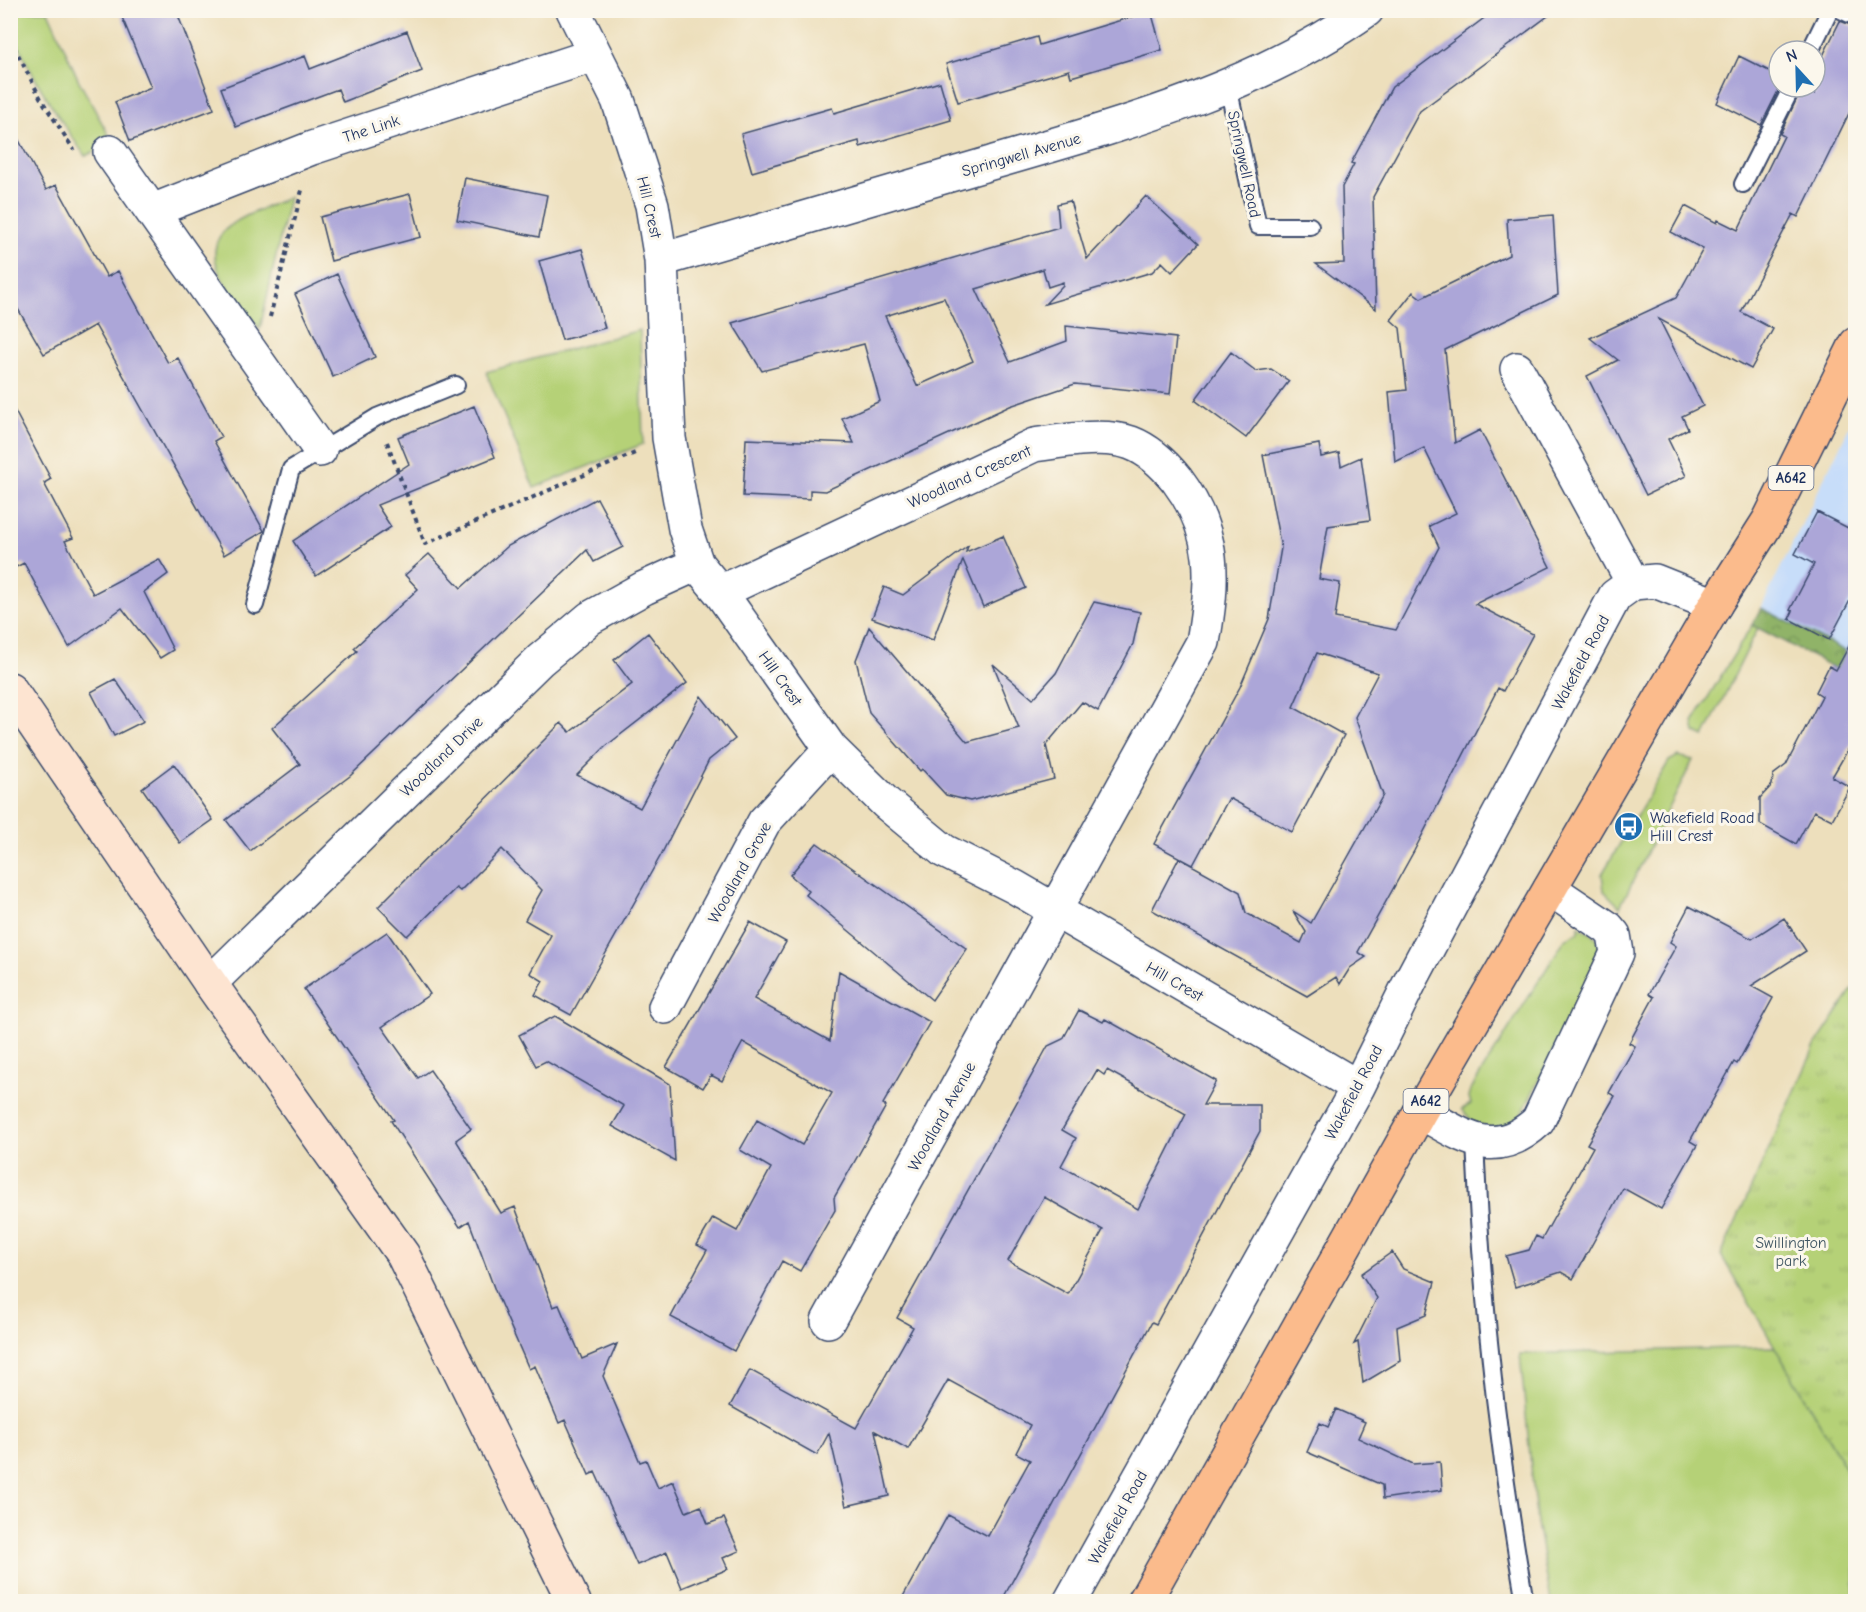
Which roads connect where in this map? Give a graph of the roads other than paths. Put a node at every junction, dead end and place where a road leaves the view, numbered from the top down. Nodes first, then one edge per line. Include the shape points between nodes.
1 (573, 10) edge
2 (1367, 10) edge
3 (1830, 10) edge
4 (1841, 10) edge
5 (1856, 17) edge
6 (1816, 39) edge
7 (594, 55) junction
8 (1228, 86) junction
9 (1786, 99) edge
10 (110, 152) road end
11 (1743, 184) dead end
12 (152, 211) junction
13 (1310, 226) dead end
14 (661, 260) junction
15 (1856, 344) edge
16 (1517, 369) dead end
17 (456, 385) dead end
18 (320, 450) junction
19 (697, 564) junction
20 (1633, 583) junction
21 (720, 592) junction
22 (255, 605) dead end
23 (1715, 605) junction
24 (10, 689) edge
25 (831, 749) junction
26 (1550, 888) junction
27 (1054, 910) junction
28 (210, 983) junction
29 (665, 1007) dead end
30 (1358, 1087) junction
31 (1420, 1112) junction
32 (1475, 1142) junction
33 (828, 1321) dead end
34 (574, 1602) edge
35 (1070, 1602) edge
36 (1144, 1602) edge
37 (1525, 1602) edge

1 - 7 street, Hill Crest
2 - 8 street, Springwell Avenue via 1291,56
3 - 6 lane
4 - 5 lane
7 - 12 street, The Link via 312,148
7 - 14 street, Hill Crest via 618,100 637,156 652,205
8 - 13 lane, Springwell Road via 1258,226
8 - 14 street, Springwell Avenue via 1113,128
9 - 11 lane
10 - 12 street
12 - 18 street
14 - 19 street, Hill Crest via 669,438 685,530
15 - 23 main road, A642 via 1769,520
16 - 20 street
17 - 18 lane via 377,417
18 - 22 lane via 291,469
19 - 21 street, Hill Crest
19 - 28 street, Woodland Drive via 590,618 540,660
20 - 23 street via 1655,581
20 - 30 street, Wakefield Road via 1615,596
21 - 25 street, Hill Crest
21 - 27 street, Woodland Crescent via 1034,445 1082,438 1130,443 1165,465 1194,503 1209,550 1211,598 1203,642
23 - 26 main road, A642
24 - 28 street
25 - 27 street, Hill Crest via 944,851
25 - 29 street, Woodland Grove via 764,822
26 - 31 main road, A642
26 - 32 street via 1608,928 1616,943 1615,962 1538,1121 1509,1140
27 - 30 street, Hill Crest
27 - 33 street, Woodland Avenue
28 - 34 street via 403,1255
30 - 35 street, Wakefield Road
31 - 32 street
31 - 36 main road, A642
32 - 37 lane via 1479,1240 1500,1445

